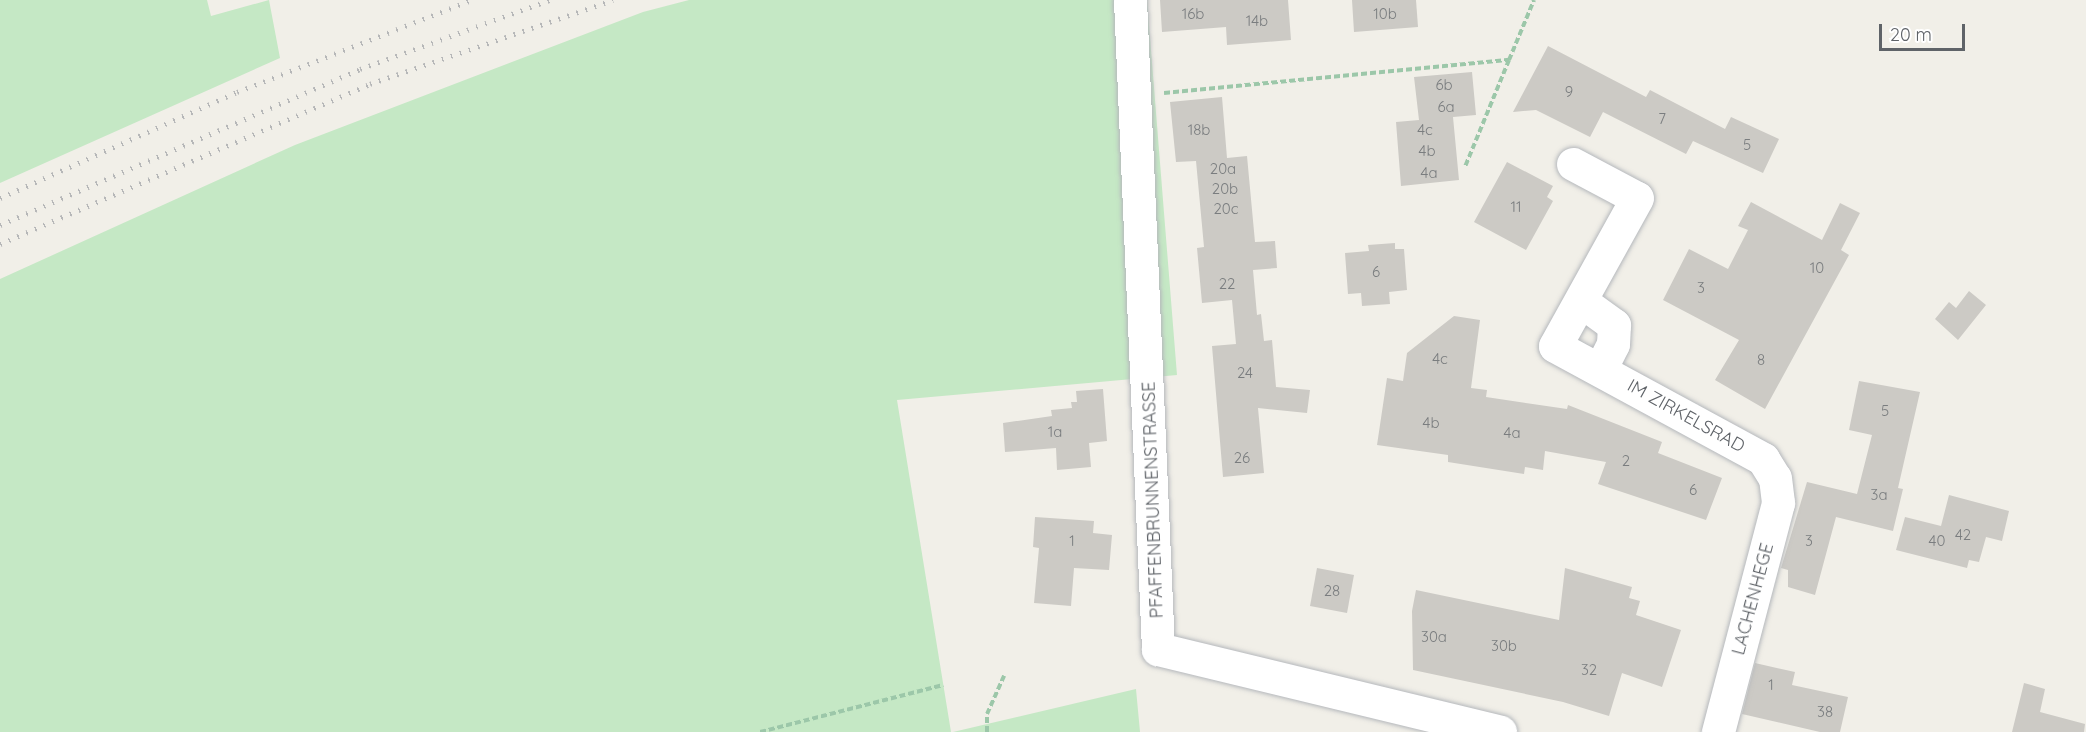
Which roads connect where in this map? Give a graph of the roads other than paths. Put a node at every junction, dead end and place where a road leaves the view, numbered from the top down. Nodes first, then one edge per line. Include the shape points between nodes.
1 (1130, 0) edge
2 (1573, 164) dead end
3 (1581, 302) junction
4 (1600, 369) junction
5 (1770, 466) joint
6 (1500, 732) edge
7 (1718, 732) edge

1 - 6 street, PFAFFENBRUNNENSTRASSE via 1158,649
2 - 3 street, IM ZIRKELSRAD via 1637,198
3 - 4 street via 1614,325 1613,344
3 - 4 street, IM ZIRKELSRAD via 1555,346
4 - 5 street, IM ZIRKELSRAD
5 - 7 street, LACHENHEGE via 1778,503

